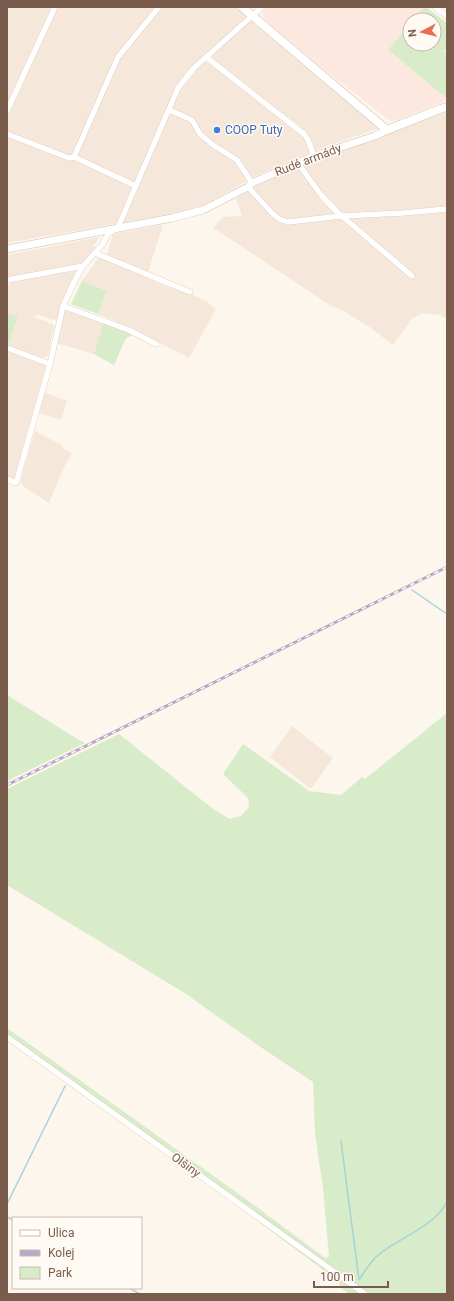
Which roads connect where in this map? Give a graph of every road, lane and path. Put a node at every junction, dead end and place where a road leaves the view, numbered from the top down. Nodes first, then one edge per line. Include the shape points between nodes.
1 (55, 7) edge
2 (158, 7) edge
3 (242, 7) edge
4 (262, 7) edge
5 (435, 7) edge
6 (252, 16) junction
7 (447, 16) edge
8 (206, 57) junction
9 (447, 107) edge
10 (169, 110) junction
11 (7, 111) edge
12 (388, 130) junction
13 (7, 134) edge
14 (314, 156) junction
15 (74, 157) junction
16 (298, 163) junction
17 (250, 185) junction
18 (136, 186) junction
19 (447, 209) edge
20 (341, 216) junction
21 (116, 228) junction
22 (7, 249) edge
23 (95, 253) junction
24 (83, 266) junction
25 (412, 276) dead end
26 (7, 280) edge
27 (190, 292) dead end
28 (63, 306) junction
29 (156, 344) dead end
30 (7, 348) edge
31 (50, 364) junction
32 (7, 479) edge
33 (7, 1037) edge
34 (365, 1294) edge

1 - 11 street
2 - 15 street via 118,57
3 - 6 main road
4 - 6 street
5 - 7 street
6 - 8 street
6 - 12 main road
8 - 10 street via 178,88
8 - 14 street via 304,134
9 - 12 main road, Rudé armády
10 - 17 street via 192,120 200,134 212,145 237,160
10 - 18 street
12 - 14 street, Rudé armády
13 - 15 street via 69,158
14 - 16 street, Rudé armády
15 - 18 street
16 - 17 street, Rudé armády
16 - 20 street via 321,195
17 - 20 street via 279,219 288,222
17 - 21 street, Rudé armády via 203,210
18 - 21 street
19 - 20 street
20 - 25 street
21 - 22 street, Rudé armády
21 - 23 street via 108,234
23 - 24 street
23 - 27 street
24 - 26 street
24 - 28 street
28 - 29 street via 129,330
28 - 31 street
30 - 31 street
31 - 32 street via 16,483
33 - 34 street, Olšiny

